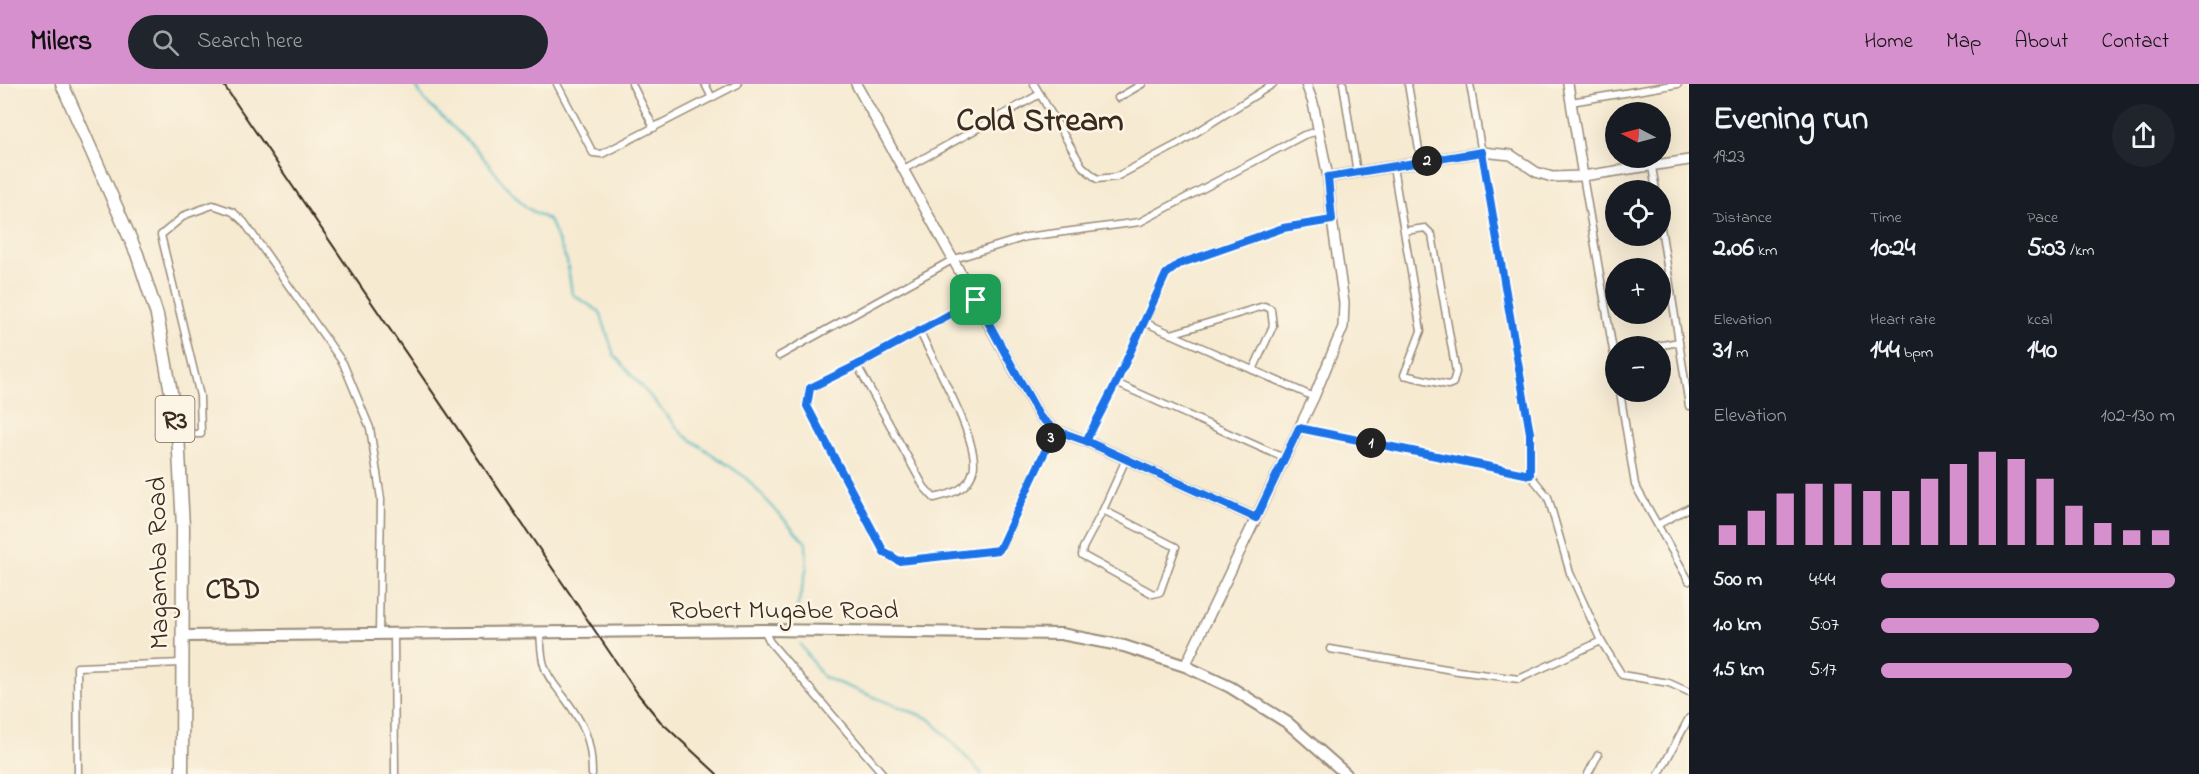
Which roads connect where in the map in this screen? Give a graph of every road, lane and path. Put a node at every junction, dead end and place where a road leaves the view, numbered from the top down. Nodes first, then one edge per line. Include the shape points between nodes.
1 (62, 84) edge
2 (557, 84) edge
3 (632, 84) edge
4 (705, 84) edge
5 (738, 84) edge
6 (856, 84) edge
7 (1034, 84) edge
8 (1142, 84) edge
9 (1273, 84) edge
10 (1306, 84) edge
11 (1343, 84) edge
12 (1408, 84) edge
13 (1470, 84) edge
14 (1568, 84) edge
15 (1678, 84) edge
16 (1638, 87) edge
17 (1040, 94) junction
18 (712, 98) junction
19 (1118, 98) dead end
20 (1571, 102) junction
21 (654, 128) junction
22 (1319, 131) junction
23 (1482, 152) junction
24 (1689, 160) edge
25 (1421, 162) junction
26 (1671, 163) edge
27 (1394, 167) junction
28 (1644, 168) edge
29 (904, 170) junction
30 (1357, 172) junction
31 (1583, 176) junction
32 (1328, 177) junction
33 (1332, 220) junction
34 (1405, 231) junction
35 (1664, 246) edge
36 (954, 259) junction
37 (976, 300) junction
38 (1144, 322) junction
39 (919, 330) junction
40 (1171, 334) junction
41 (1611, 336) edge
42 (1679, 342) junction
43 (1671, 344) edge
44 (779, 356) dead end
45 (857, 365) junction
46 (1253, 370) junction
47 (1116, 383) junction
48 (1314, 397) junction
49 (1622, 402) edge
50 (1689, 406) edge
51 (1299, 428) junction
52 (1055, 430) junction
53 (178, 434) junction
54 (1086, 441) junction
55 (1284, 458) junction
56 (1126, 459) junction
57 (1530, 475) junction
58 (1689, 508) edge
59 (1103, 510) junction
60 (1256, 518) junction
61 (1659, 524) junction
62 (1689, 581) edge
63 (764, 630) junction
64 (540, 633) junction
65 (379, 634) junction
66 (394, 634) junction
67 (183, 636) junction
68 (1601, 641) junction
69 (1330, 649) dead end
70 (183, 663) junction
71 (1185, 666) junction
72 (1689, 692) edge
73 (1689, 718) edge
74 (1598, 755) dead end
75 (78, 774) edge
76 (182, 774) edge
77 (396, 774) edge
78 (592, 774) edge
79 (883, 774) edge
80 (1346, 774) edge
81 (1588, 774) edge
82 (1659, 774) edge

1 - 53 highway, Magamba Road / R3 via 137,254 157,315
2 - 21 street via 593,153 602,154
3 - 21 street
4 - 18 street
5 - 18 street
6 - 29 street
7 - 17 street
8 - 19 street
9 - 17 street via 1178,144 1116,177 1097,179 1082,166
10 - 22 street
11 - 30 street
12 - 25 street
13 - 23 street
14 - 20 street
15 - 16 street
16 - 20 street
17 - 29 street
18 - 21 street
20 - 31 street
22 - 32 street
22 - 36 street via 1304,135 1140,222 1026,237
23 - 25 street
23 - 31 street via 1511,155 1536,172 1552,177
23 - 57 street via 1530,433
24 - 26 street
25 - 27 street
27 - 30 street
27 - 34 street
28 - 31 street
29 - 36 street
30 - 32 street
31 - 41 street
32 - 33 street
33 - 38 street via 1283,228 1179,264 1166,274
33 - 48 street via 1344,303 1343,327
34 - 34 street via 1421,331 1404,375 1448,385 1453,383 1456,372 1432,235 1425,228
35 - 42 street
36 - 37 street
36 - 44 street
37 - 39 street
37 - 52 street via 1040,417
38 - 40 street
38 - 47 street
39 - 45 street
39 - 45 street via 970,439 975,459 973,473 959,492 934,498 924,487
40 - 46 street
40 - 46 street via 1264,306 1271,309 1273,326
42 - 43 street
42 - 50 street
45 - 52 street via 810,388 807,406 884,552 899,561 999,550
46 - 48 street
47 - 54 street
47 - 55 street
48 - 51 street
49 - 61 street via 1635,485
51 - 55 street
51 - 57 street
52 - 54 street
53 - 65 street via 201,434 200,396 161,235 185,215 213,205 233,212 244,222 343,363 370,428 381,499
53 - 67 highway, Magamba Road / R3
54 - 56 street
55 - 60 street
56 - 59 street
56 - 60 street
57 - 68 street via 1548,497 1570,573
58 - 61 street
59 - 59 street via 1083,548 1084,558 1153,594 1160,592 1176,547
60 - 71 street
61 - 62 street
63 - 64 main road, Robert Mugabe Road
63 - 71 main road, Robert Mugabe Road via 1061,634 1124,646
63 - 79 street via 770,642
64 - 66 main road, Robert Mugabe Road
64 - 78 street via 543,665 585,731 592,752
65 - 66 main road, Robert Mugabe Road
65 - 67 main road, Robert Mugabe Road
66 - 77 street
67 - 70 highway, Magamba Road / R3
68 - 69 street via 1519,679
68 - 72 street via 1622,675 1669,683
70 - 75 street via 77,667
70 - 76 highway, Magamba Road / R3
71 - 80 main road, Robert Mugabe Road via 1232,688 1288,723
73 - 82 street
74 - 81 street

